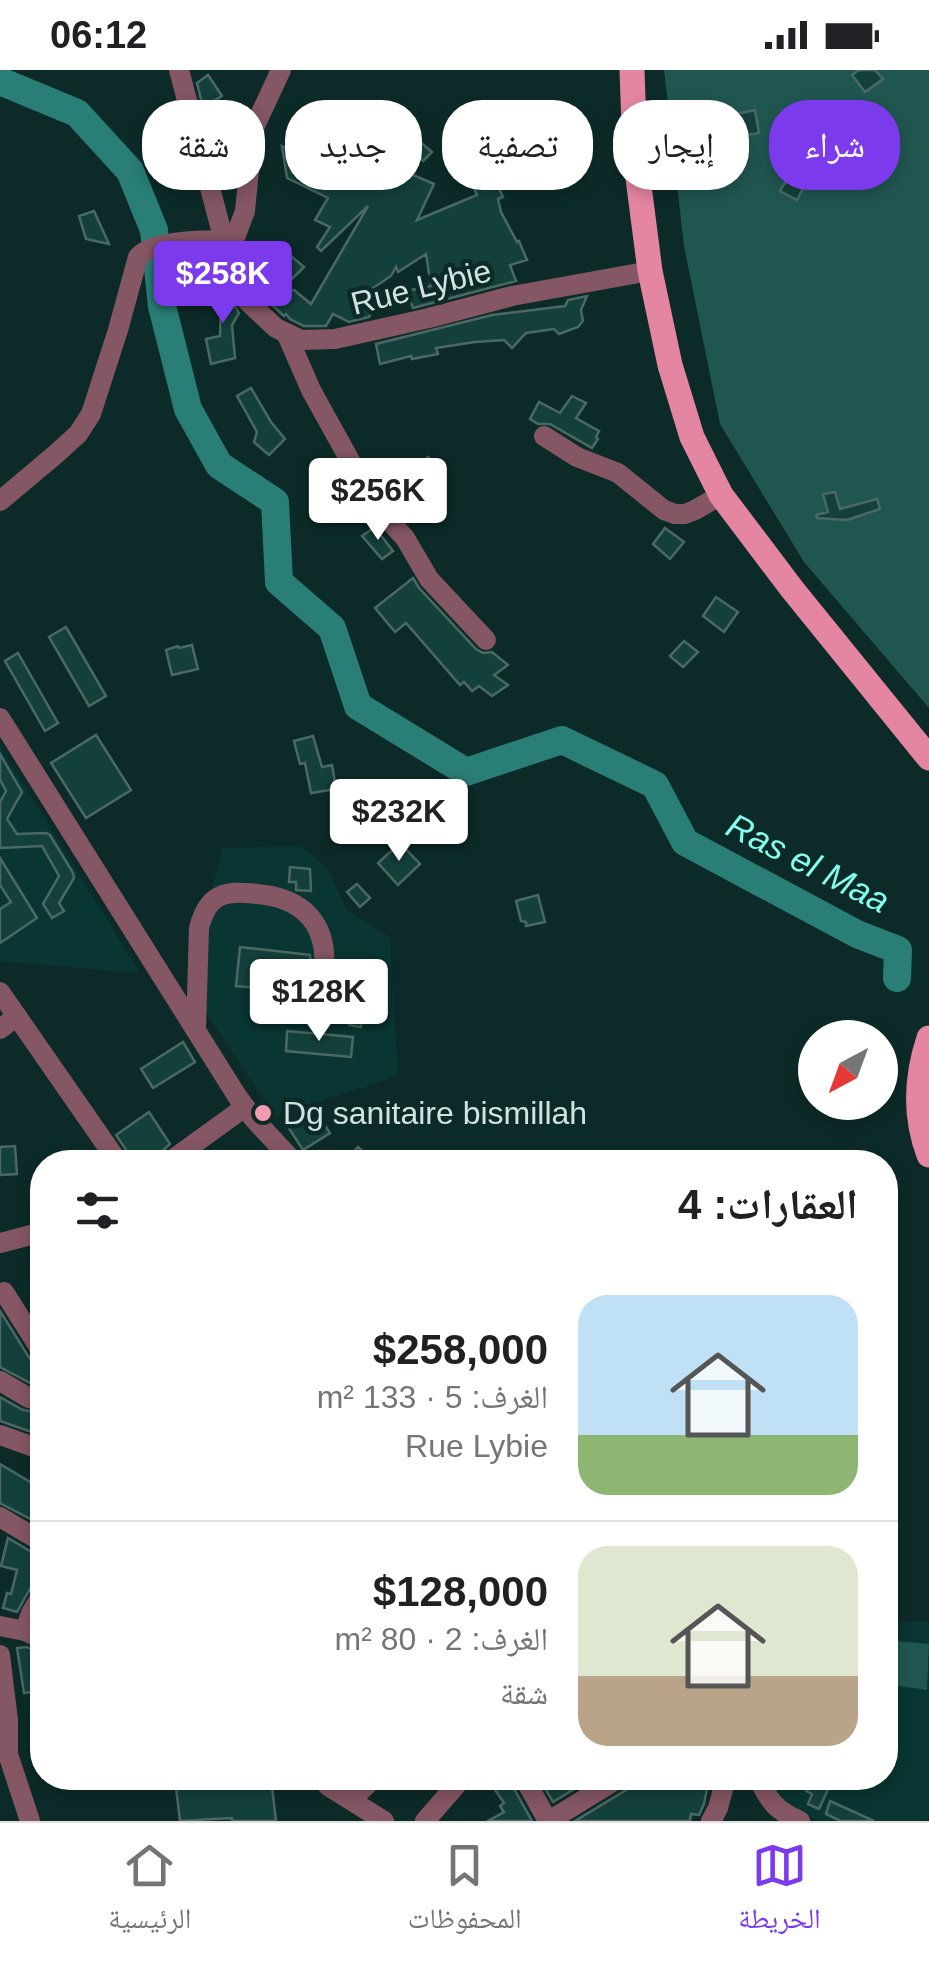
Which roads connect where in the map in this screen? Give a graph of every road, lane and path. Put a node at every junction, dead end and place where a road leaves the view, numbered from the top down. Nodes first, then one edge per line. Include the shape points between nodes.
1 (179, 70) edge
2 (280, 70) edge
3 (632, 70) edge
4 (224, 242) junction
5 (650, 271) junction
6 (287, 335) junction
7 (544, 436) dead end
8 (721, 495) junction
9 (0, 500) edge
10 (486, 640) dead end
11 (0, 718) edge
12 (929, 758) edge
13 (324, 970) dead end
14 (0, 992) edge
15 (8, 1022) edge
16 (196, 1032) junction
17 (929, 1038) edge
18 (245, 1107) junction
19 (109, 1150) edge
20 (186, 1150) edge
21 (283, 1150) edge
22 (929, 1155) edge
23 (30, 1235) edge
24 (0, 1243) edge
25 (1, 1286) edge
26 (30, 1333) edge
27 (0, 1382) edge
28 (30, 1398) edge
29 (0, 1435) edge
30 (30, 1446) edge
31 (0, 1517) edge
32 (30, 1535) edge
33 (0, 1626) edge
34 (30, 1634) edge
35 (0, 1655) edge
36 (4, 1753) edge
37 (335, 1790) edge
38 (361, 1790) edge
39 (452, 1790) edge
40 (531, 1790) edge
41 (594, 1790) edge
42 (723, 1790) edge
43 (764, 1790) edge
44 (351, 1800) junction
45 (30, 1821) edge
46 (384, 1821) edge
47 (426, 1821) edge
48 (548, 1821) edge
49 (711, 1821) edge
50 (800, 1821) edge

1 - 4 street
2 - 4 street via 253,130 245,211
3 - 5 main road
4 - 6 street via 247,301
4 - 9 street via 147,248 138,257 85,425
5 - 6 street, Rue Lybie via 335,339
5 - 8 main road via 680,404
6 - 10 street via 374,504 405,538 429,580
7 - 8 street via 618,473 675,514
8 - 12 main road
11 - 16 street
13 - 16 street via 320,931 296,904 279,896 223,894 199,928
14 - 15 street
15 - 19 street
16 - 18 street
17 - 22 main road via 918,1104
18 - 20 street
18 - 21 street
23 - 24 street
25 - 26 street
27 - 28 street
29 - 30 street
31 - 32 street
33 - 34 street
35 - 36 street via 8,1720
36 - 45 street
37 - 44 street
38 - 44 street
39 - 47 street
40 - 48 street
41 - 48 street
42 - 49 street
43 - 50 street via 770,1802
44 - 46 street

